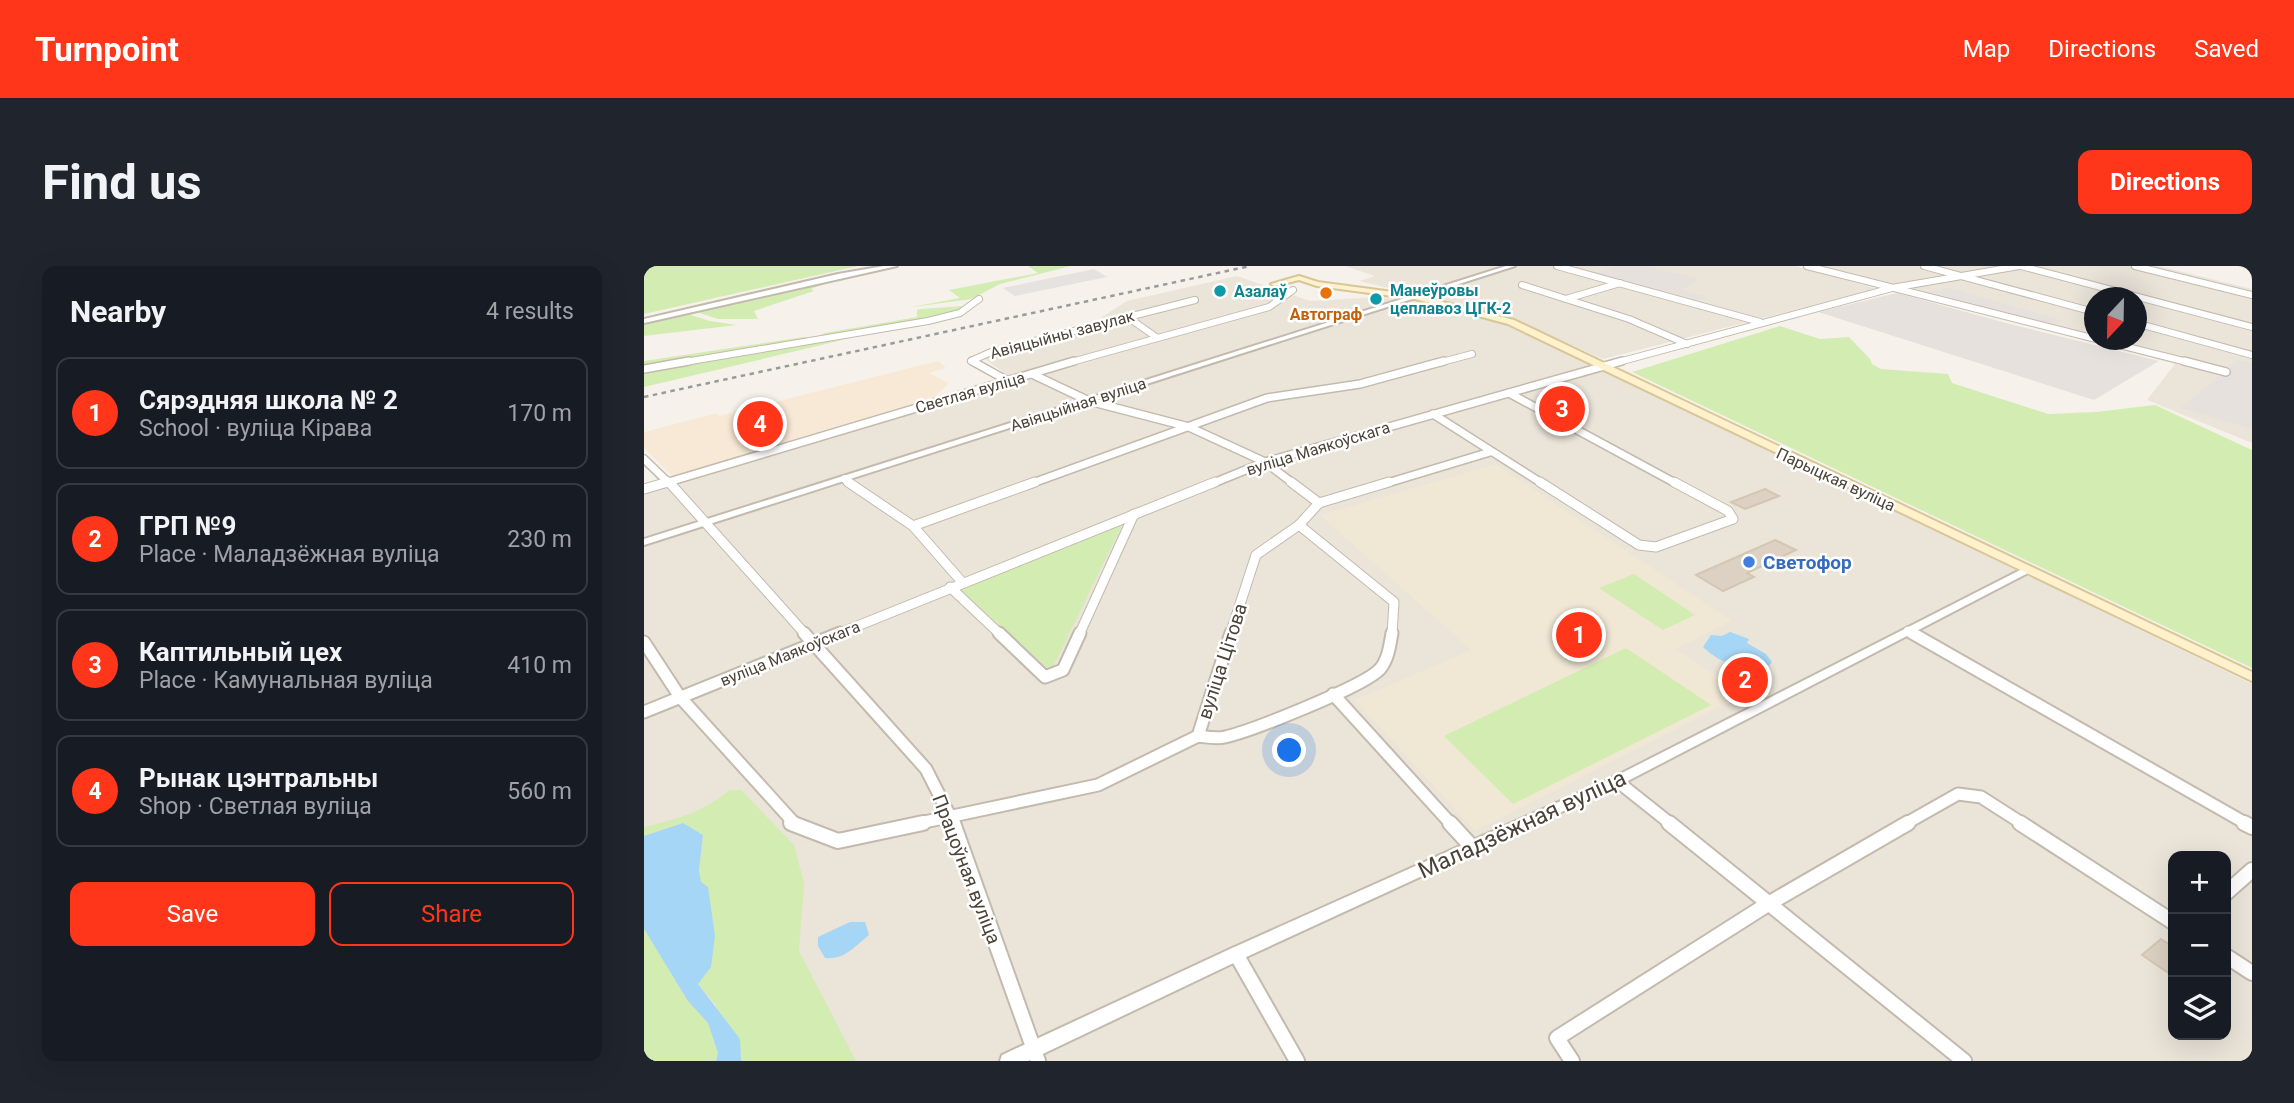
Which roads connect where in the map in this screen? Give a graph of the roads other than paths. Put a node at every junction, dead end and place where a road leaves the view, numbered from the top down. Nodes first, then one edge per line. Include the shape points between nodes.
1 (894, 266) edge
2 (1512, 266) edge
3 (1557, 266) edge
4 (1807, 266) edge
5 (1924, 266) edge
6 (2020, 266) edge
7 (2135, 266) edge
8 (1965, 276) junction
9 (1317, 284) junction
10 (1620, 284) junction
11 (1522, 285) dead end
12 (1892, 288) junction
13 (1293, 290) junction
14 (2252, 295) edge
15 (1415, 297) junction
16 (979, 299) dead end
17 (1566, 299) junction
18 (1195, 300) dead end
19 (2084, 309) edge
20 (1126, 316) junction
21 (644, 321) edge
22 (1763, 323) junction
23 (2147, 326) edge
24 (2252, 327) edge
25 (1156, 337) junction
26 (1687, 344) junction
27 (1472, 354) dead end
28 (2252, 355) edge
29 (1601, 367) junction
30 (644, 369) edge
31 (2226, 372) dead end
32 (1032, 374) junction
33 (1007, 381) junction
34 (1509, 393) junction
35 (1089, 401) junction
36 (1433, 414) junction
37 (1189, 427) junction
38 (1490, 452) junction
39 (644, 459) edge
40 (1265, 462) junction
41 (845, 479) junction
42 (668, 481) junction
43 (644, 489) edge
44 (1319, 503) junction
45 (1134, 514) junction
46 (704, 523) junction
47 (1299, 524) junction
48 (913, 527) junction
49 (644, 542) edge
50 (2026, 570) junction
51 (962, 582) junction
52 (950, 587) junction
53 (1908, 631) junction
54 (644, 642) edge
55 (814, 643) junction
56 (2252, 677) edge
57 (1333, 695) junction
58 (680, 697) junction
59 (644, 712) edge
60 (1198, 736) junction
61 (1617, 781) junction
62 (951, 817) junction
63 (2252, 827) edge
64 (1472, 847) junction
65 (2252, 870) edge
66 (2231, 889) edge
67 (1768, 904) junction
68 (2168, 919) edge
69 (1236, 954) junction
70 (2231, 959) edge
71 (2252, 973) edge
72 (1036, 1055) edge
73 (1009, 1061) edge
74 (1297, 1061) edge
75 (1572, 1061) edge
76 (1964, 1061) edge

1 - 21 street
2 - 15 street, Авіяцыйная вуліца
3 - 10 street
4 - 12 street
5 - 8 street
6 - 8 street, вуліца Маякоўскага
6 - 24 street
7 - 14 street
8 - 12 street, вуліца Маякоўскага
8 - 19 street
9 - 13 main road, Светлая вуліца
9 - 13 main road via 1299,278 1275,284
9 - 15 main road
10 - 17 street
10 - 22 street
11 - 17 street
12 - 22 street, вуліца Маякоўскага
12 - 31 street
13 - 25 street, Светлая вуліца via 1269,307
15 - 29 main road, Парыцкая вуліца via 1511,322
15 - 35 street, Авіяцыйная вуліца
16 - 30 street via 960,313 928,321
17 - 26 street
18 - 20 street, Авіяцыйны завулак
20 - 25 street
20 - 33 street, Авіяцыйны завулак via 971,361
22 - 26 street, вуліца Маякоўскага
23 - 28 street
25 - 32 street, Светлая вуліца
26 - 29 street, вуліца Маякоўскага
27 - 37 street via 1360,384 1267,398
29 - 34 street, вуліца Маякоўскага
29 - 50 main road, Парыцкая вуліца
32 - 33 street, Светлая вуліца
32 - 35 street
33 - 42 street, Светлая вуліца
34 - 36 street, вуліца Маякоўскага
34 - 38 street via 1728,511 1732,519 1656,547 1639,545
35 - 37 street
35 - 41 street, Авіяцыйная вуліца
36 - 38 street
36 - 40 street, вуліца Маякоўскага
37 - 40 street
37 - 48 street
38 - 44 street, вуліца Цітова
39 - 42 street, Працоўная вуліца
40 - 44 street
40 - 45 street, вуліца Маякоўскага
41 - 46 street, Авіяцыйная вуліца
41 - 48 street
42 - 43 street, Светлая вуліца
42 - 46 street, Працоўная вуліца
44 - 47 street, вуліца Цітова
45 - 51 street, вуліца Маякоўскага
45 - 52 street via 1063,670 1054,674 1045,677
46 - 49 street, Авіяцыйная вуліца
46 - 55 street, Працоўная вуліца
47 - 57 street via 1394,602 1395,622 1382,667
47 - 60 street, вуліца Цітова via 1256,555
48 - 51 street
50 - 53 street, Маладзёжная вуліца
50 - 56 main road, Парыцкая вуліца
51 - 52 street, вуліца Маякоўскага
52 - 55 street, вуліца Маякоўскага
53 - 61 street, Маладзёжная вуліца
53 - 63 street
54 - 58 street
55 - 58 street, вуліца Маякоўскага
55 - 62 street, Працоўная вуліца via 926,769
57 - 60 street via 1223,738
57 - 64 street
58 - 59 street, вуліца Маякоўскага
58 - 62 street, вуліца Цітова via 791,823 838,841
60 - 62 street, вуліца Цітова via 1098,785
61 - 64 street, Маладзёжная вуліца
61 - 67 street
62 - 72 street, Працоўная вуліца
64 - 69 street, Маладзёжная вуліца
65 - 66 street
67 - 68 street via 1958,794 1982,797
67 - 75 street via 1557,1038
67 - 76 street
69 - 72 street, Маладзёжная вуліца
69 - 74 street
70 - 71 street
72 - 73 street, Маладзёжная вуліца

